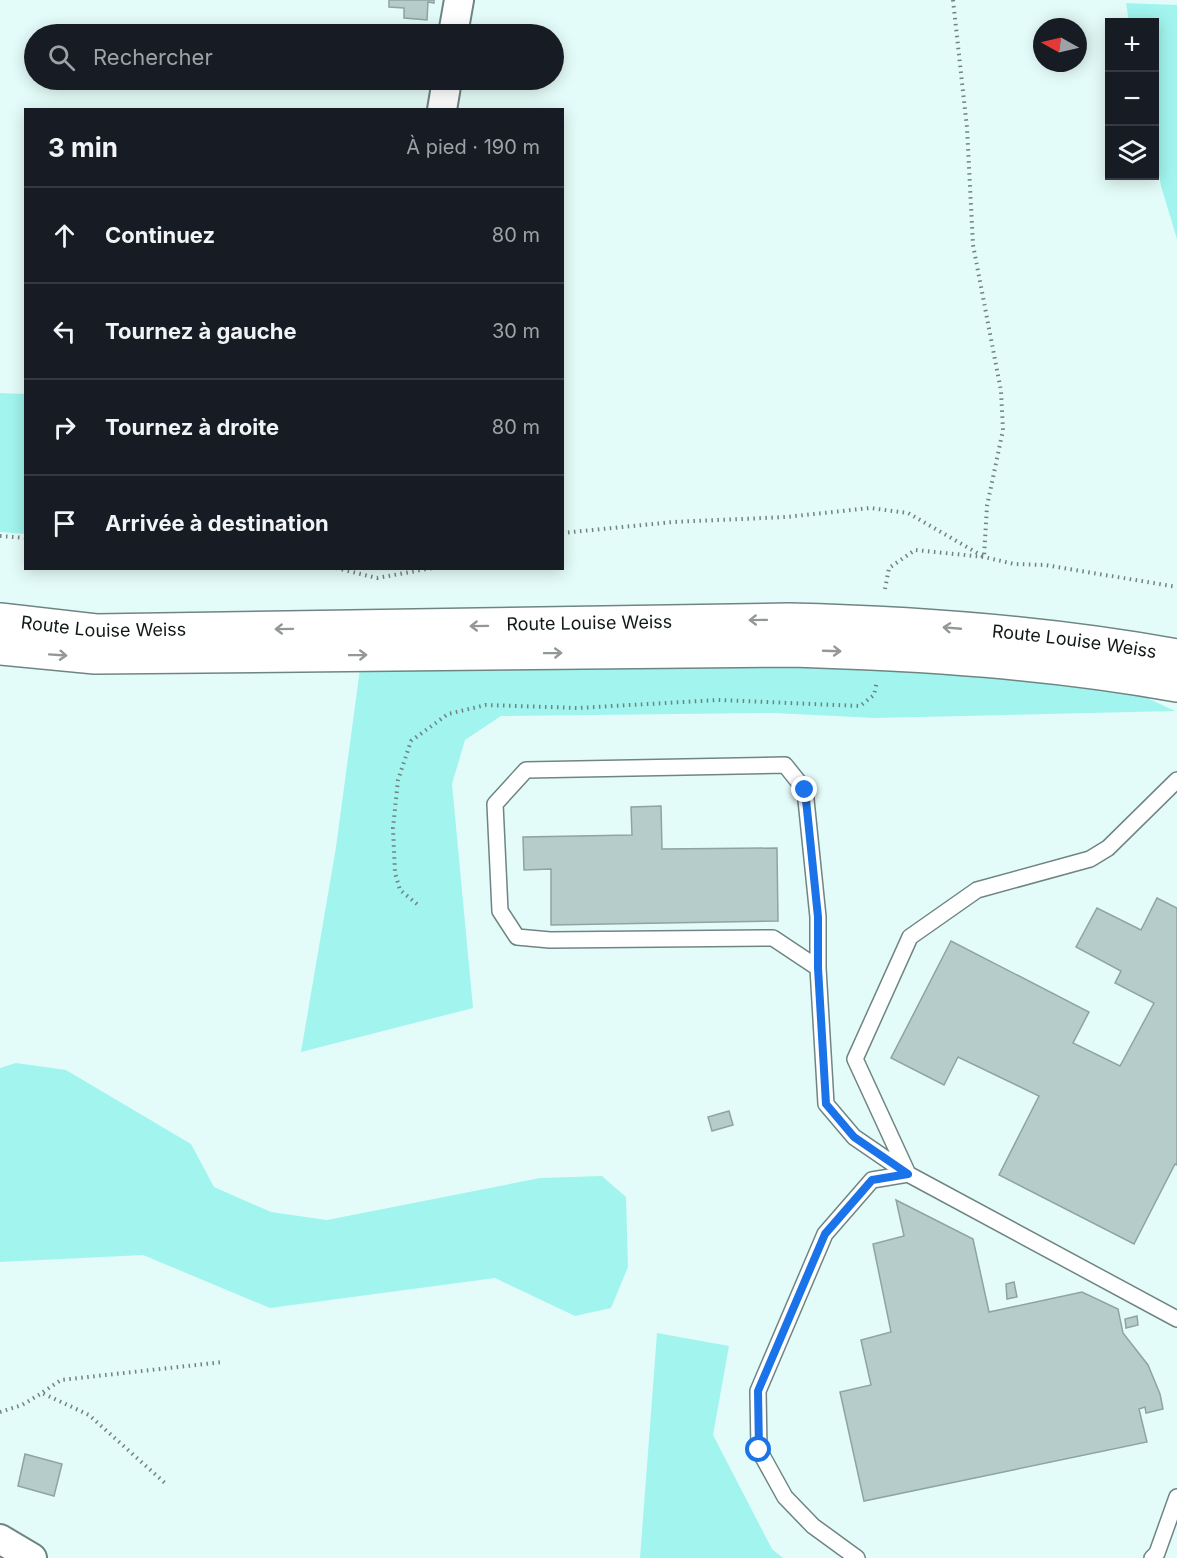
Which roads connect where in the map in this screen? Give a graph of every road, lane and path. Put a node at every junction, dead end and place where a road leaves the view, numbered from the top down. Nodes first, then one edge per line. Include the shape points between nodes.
1 (459, 0) edge
2 (953, 0) edge
3 (455, 24) edge
4 (445, 90) edge
5 (442, 108) edge
6 (564, 532) edge
7 (0, 536) edge
8 (24, 538) edge
9 (984, 557) junction
10 (344, 570) edge
11 (422, 570) edge
12 (1177, 587) edge
13 (885, 589) dead end
14 (0, 620) edge
15 (0, 648) edge
16 (1177, 656) edge
17 (878, 678) dead end
18 (1177, 685) edge
19 (1177, 780) edge
20 (417, 904) dead end
21 (818, 968) junction
22 (908, 1174) junction
23 (1177, 1318) edge
24 (223, 1362) dead end
25 (42, 1393) junction
26 (0, 1412) edge
27 (166, 1484) dead end
28 (1177, 1497) edge
29 (0, 1539) edge
30 (32, 1558) edge
31 (856, 1558) edge
32 (1152, 1558) edge

1 - 3 street
2 - 9 path via 967,128 972,245 1001,391 1004,429 987,506
4 - 5 street
6 - 9 path via 673,522 786,518 870,508 908,513
7 - 8 path
9 - 12 path
9 - 13 path via 915,550 889,568
10 - 11 path via 377,578
16 -> 14 main road, Route Louise Weiss via 1109,644 878,622 789,620 96,631
15 -> 18 main road, Route Louise Weiss via 95,657 841,651 1022,662
17 - 20 path via 874,695 860,706 718,700 578,708 486,705 448,714 411,741 398,780 393,828 395,873 400,890
19 - 22 lane via 1099,854 977,891 910,937 855,1059
21 - 21 lane via 773,938 517,937 500,911 495,804 526,770 785,765 805,790 818,917
21 - 22 lane via 826,1104 854,1137
22 - 23 lane
22 - 31 lane via 872,1180 825,1234 758,1391 759,1450 784,1497 813,1526
24 - 25 path via 61,1380
25 - 26 path
25 - 27 path via 89,1415
28 - 32 lane via 1158,1553
29 - 30 street

